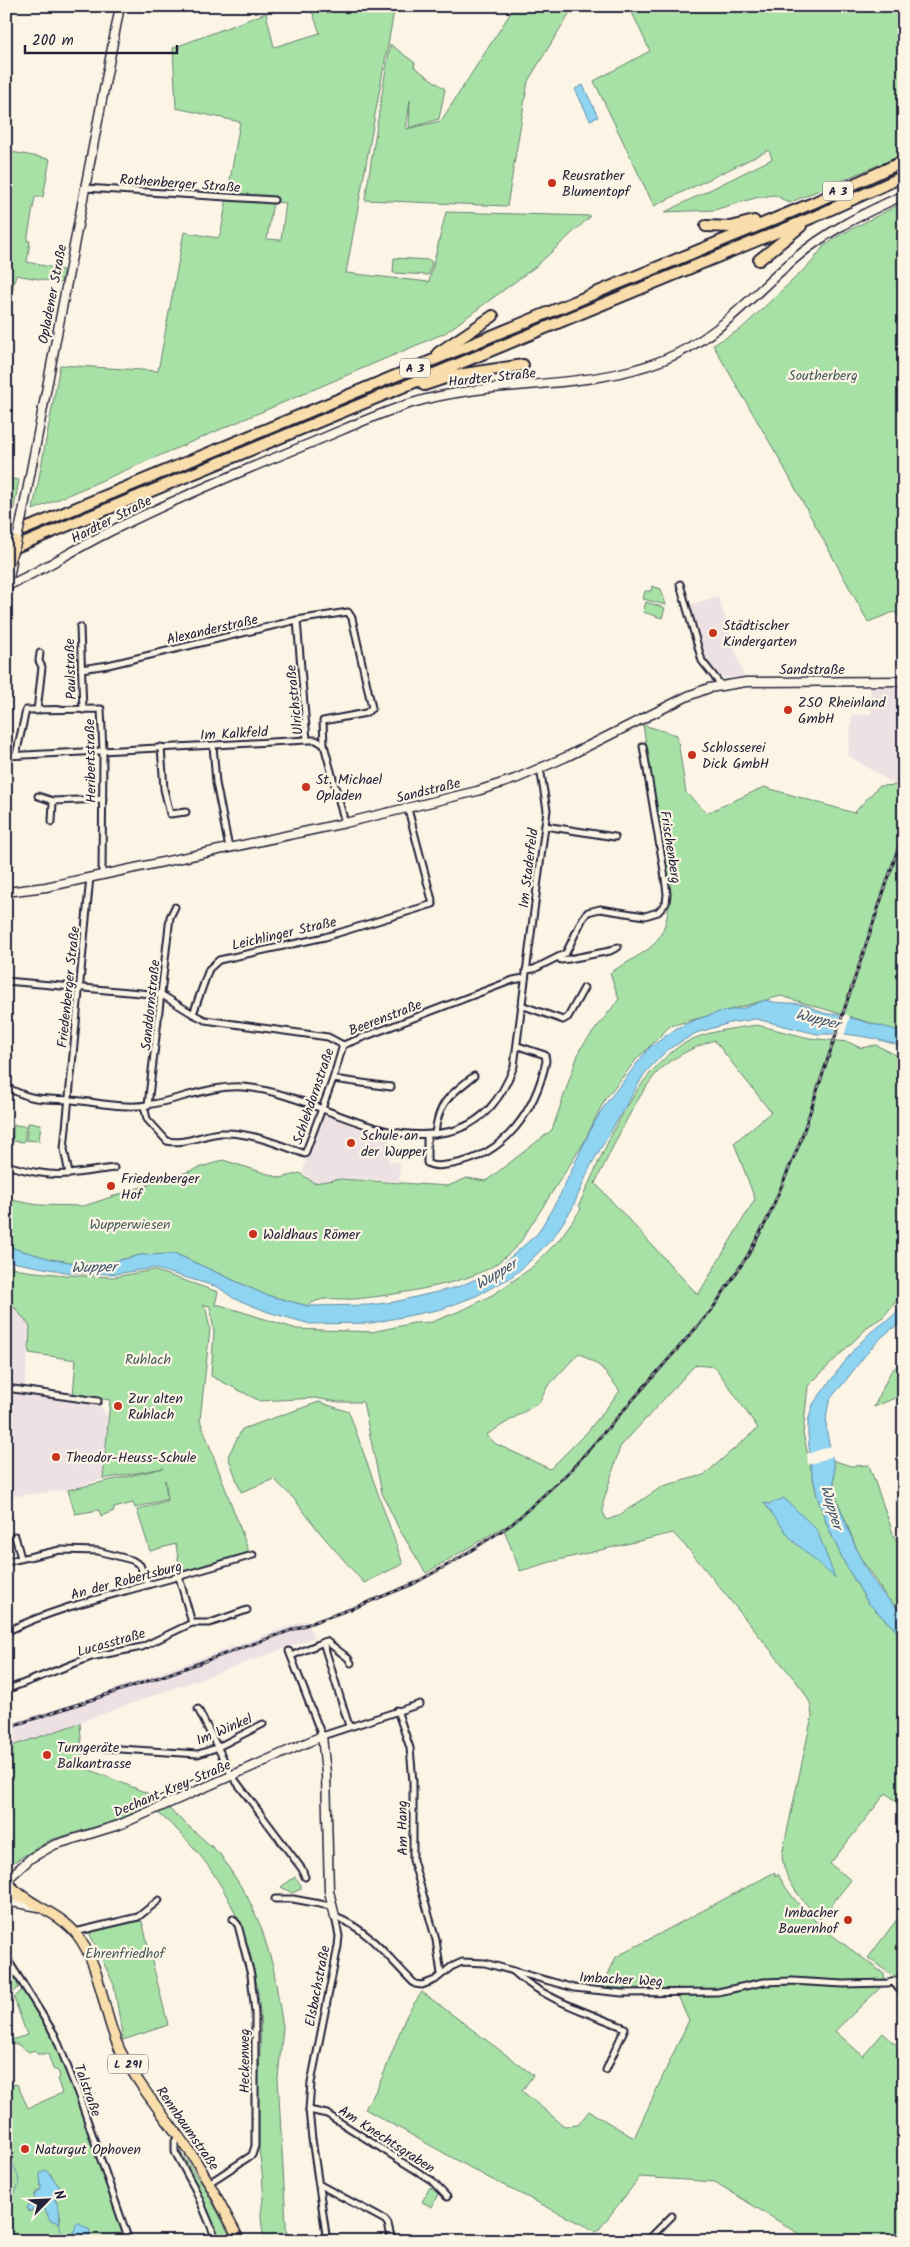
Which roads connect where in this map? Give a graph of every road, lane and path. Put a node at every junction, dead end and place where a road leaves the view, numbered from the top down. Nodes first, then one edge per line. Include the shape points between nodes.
1 (120, 6) edge
2 (904, 161) edge
3 (904, 176) edge
4 (85, 188) junction
5 (904, 195) edge
6 (274, 200) dead end
7 (816, 216) junction
8 (772, 219) junction
9 (706, 226) dead end
10 (758, 260) dead end
11 (493, 316) dead end
12 (524, 365) dead end
13 (409, 371) junction
14 (396, 390) junction
15 (6, 537) edge
16 (16, 541) joint
17 (6, 551) edge
18 (9, 565) edge
19 (680, 584) dead end
20 (7, 588) edge
21 (297, 620) junction
22 (80, 627) dead end
23 (40, 653) dead end
24 (81, 669) junction
25 (904, 681) edge
26 (721, 685) junction
27 (83, 710) junction
28 (36, 711) junction
29 (307, 740) junction
30 (213, 745) junction
31 (324, 745) junction
32 (642, 746) dead end
33 (161, 748) junction
34 (103, 751) junction
35 (16, 755) junction
36 (6, 756) edge
37 (540, 768) junction
38 (38, 796) dead end
39 (102, 799) junction
40 (53, 801) junction
41 (408, 808) junction
42 (186, 812) dead end
43 (52, 822) dead end
44 (345, 823) junction
45 (545, 826) junction
46 (615, 837) dead end
47 (229, 848) junction
48 (102, 874) junction
49 (90, 877) junction
50 (6, 892) edge
51 (176, 907) dead end
52 (618, 947) dead end
53 (559, 957) junction
54 (526, 970) junction
55 (524, 978) junction
56 (6, 981) edge
57 (79, 988) junction
58 (584, 988) dead end
59 (162, 995) junction
60 (521, 1004) junction
61 (193, 1014) junction
62 (343, 1045) junction
63 (518, 1046) junction
64 (474, 1076) dead end
65 (333, 1079) junction
66 (6, 1087) edge
67 (391, 1088) dead end
68 (69, 1100) junction
69 (146, 1106) junction
70 (321, 1107) junction
71 (435, 1134) junction
72 (427, 1135) junction
73 (6, 1165) edge
74 (114, 1168) dead end
75 (69, 1174) junction
76 (6, 1388) edge
77 (98, 1401) dead end
78 (15, 1536) dead end
79 (254, 1554) dead end
80 (22, 1558) junction
81 (6, 1562) edge
82 (179, 1577) junction
83 (148, 1585) junction
84 (247, 1610) dead end
85 (192, 1623) junction
86 (6, 1632) edge
87 (323, 1642) junction
88 (351, 1663) dead end
89 (6, 1690) edge
90 (420, 1704) dead end
91 (198, 1709) dead end
92 (397, 1710) junction
93 (263, 1724) dead end
94 (349, 1726) junction
95 (322, 1736) junction
96 (217, 1747) junction
97 (104, 1748) dead end
98 (232, 1776) junction
99 (305, 1877) dead end
100 (8, 1886) edge
101 (275, 1899) dead end
102 (159, 1900) dead end
103 (6, 1901) edge
104 (332, 1906) junction
105 (42, 1908) junction
106 (335, 1917) junction
107 (233, 1919) dead end
108 (74, 1932) junction
109 (6, 1957) edge
110 (513, 1971) junction
111 (904, 1972) edge
112 (441, 1974) junction
113 (894, 1982) junction
114 (904, 1995) edge
115 (606, 2070) dead end
116 (309, 2110) junction
117 (179, 2137) junction
118 (209, 2183) junction
119 (320, 2186) junction
120 (447, 2197) dead end
121 (672, 2216) dead end
122 (129, 2241) edge
123 (217, 2241) edge
124 (240, 2241) edge
125 (327, 2241) edge
126 (392, 2241) edge
127 (647, 2241) edge

1 - 4 main road, Opladener Straße
2 - 8 highway, A 3
3 - 7 highway, A 3
4 - 6 street, Rothenberger Straße
4 - 16 main road, Opladener Straße, bridge
5 - 20 main road, Hardter Straße via 824,236 792,260 728,322 664,360 606,377 455,392 408,404 166,505 105,534
7 - 10 highway
7 - 14 highway, A 3
8 - 9 highway via 731,227
8 - 13 highway, A 3
11 - 13 highway
12 - 14 highway via 451,376 412,390
13 - 15 highway, A 3
14 - 17 highway, A 3
16 - 18 main road, bridge
18 - 20 main road
19 - 26 street via 702,661
21 - 24 street, Alexanderstraße
21 - 29 street, Ulrichstraße
21 - 31 street, Alexanderstraße via 348,612 372,708 366,713 323,721
22 - 24 street, Paulstraße
23 - 28 street via 42,667
24 - 27 street, Paulstraße
25 - 26 main road, Sandstraße
26 - 37 main road, Sandstraße via 688,696
27 - 28 street, Heribertstraße
27 - 34 street, Heribertstraße via 101,709
28 - 35 street via 26,710
29 - 30 street, Im Kalkfeld
29 - 31 street, Ulrichstraße via 316,740
30 - 33 street, Im Kalkfeld
30 - 47 street via 216,783
31 - 44 street
32 - 53 street, Frischenberg via 664,871 666,903 658,912 645,916 600,909 588,912 570,948
33 - 34 street, Im Kalkfeld
33 - 42 street via 164,789 170,814
34 - 35 street, Im Kalkfeld
34 - 39 street, Heribertstraße
35 - 36 street, Im Kalkfeld
37 - 41 main road, Sandstraße via 478,791
37 - 45 street, Im Staderfeld via 547,802
38 - 40 street
39 - 40 street
39 - 48 street, Heribertstraße
40 - 43 street
41 - 44 main road, Sandstraße
41 - 61 street, Leichlinger Straße via 433,904 325,937 218,960 209,969
44 - 47 main road, Sandstraße
45 - 46 street
45 - 54 street, Im Staderfeld
47 - 48 main road, Sandstraße
48 - 49 main road, Sandstraße
49 - 50 main road, Sandstraße
49 - 57 street, Friedenberger Straße
51 - 59 street, Sanddornstraße via 170,917
52 - 53 street, Frischenberg via 568,959
53 - 54 street, Frischenberg
54 - 55 street, Im Staderfeld
55 - 60 street, Im Staderfeld
55 - 62 street, Beerenstraße
56 - 57 street
57 - 59 street
57 - 68 street, Friedenberger Straße
58 - 60 street via 563,1020
59 - 61 street
59 - 69 street, Sanddornstraße via 151,1090
60 - 63 street, Im Staderfeld
61 - 62 street, Beerenstraße via 205,1020 328,1037
62 - 65 street, Schlehdornstraße
63 - 71 street, Im Staderfeld via 507,1085 496,1103 465,1127
63 - 72 street via 542,1052 546,1060 535,1098 507,1138 475,1157 433,1166 427,1163
64 - 71 street via 446,1099 437,1115
65 - 67 street
65 - 70 street, Schlehdornstraße
66 - 68 street, Im Staderfeld via 30,1097
68 - 69 street, Im Staderfeld
68 - 75 street, Friedenberger Straße via 64,1149
69 - 70 street, Im Staderfeld via 205,1090 233,1087 257,1089
69 - 70 street, Schlehdornstraße via 146,1119 167,1141 235,1133 261,1138 304,1154
70 - 72 street, Im Staderfeld via 375,1129
71 - 72 street, Im Staderfeld
73 - 75 street via 28,1172
74 - 75 street
76 - 77 street
78 - 80 street
79 - 82 street, An der Robertsburg
80 - 81 street
80 - 83 street via 60,1550 98,1551 140,1565
82 - 83 street, An der Robertsburg
82 - 85 street
83 - 86 street, An der Robertsburg via 69,1607
84 - 85 street, Lucasstraße via 210,1623
85 - 89 street, Lucasstraße via 142,1647 92,1657
87 - 88 street via 326,1641
87 - 94 street
87 - 95 street, Elsbachstraße via 290,1653
90 - 92 street, Dechant-Krey-Straße
91 - 96 street
92 - 94 street, Dechant-Krey-Straße
92 - 112 street, Am Hang via 410,1748 413,1860 436,1940
93 - 96 street, Im Winkel
94 - 95 street, Dechant-Krey-Straße
95 - 98 main road, Dechant-Krey-Straße
95 - 104 main road, Elsbachstraße
96 - 97 street, Im Winkel via 198,1754
96 - 98 street
98 - 99 street
98 - 100 main road, Dechant-Krey-Straße via 119,1825 54,1846 31,1858
100 - 105 main road, Rennbaumstraße / L 291
101 - 104 street
102 - 108 street via 138,1917
103 - 105 main road
104 - 106 main road, Elsbachstraße
105 - 108 main road, Rennbaumstraße / L 291
106 - 112 street, Imbacher Weg via 348,1921 370,1937 415,1984 422,1985
106 - 116 street, Elsbachstraße via 338,1946 311,2083
107 - 118 street, Heckenweg via 238,1925 251,1975 255,2013 255,2146 252,2155
108 - 117 main road, Rennbaumstraße / L 291 via 91,1960 108,2021 120,2050
109 - 122 street, Talstraße via 56,2036
110 - 112 street, Imbacher Weg via 485,1963 462,1962
110 - 113 street, Imbacher Weg via 574,1988 622,1993 718,1992 764,1982
110 - 115 street via 542,1992 625,2028
111 - 113 street
113 - 114 street
116 - 119 street, Elsbachstraße
116 - 120 street, Am Knechtsgraben via 327,2114 431,2180
117 - 118 main road, Rennbaumstraße / L 291
117 - 123 street via 175,2141 174,2152 195,2189
118 - 124 main road, Rennbaumstraße / L 291
119 - 125 street, Elsbachstraße
119 - 126 street via 385,2220
121 - 127 street

